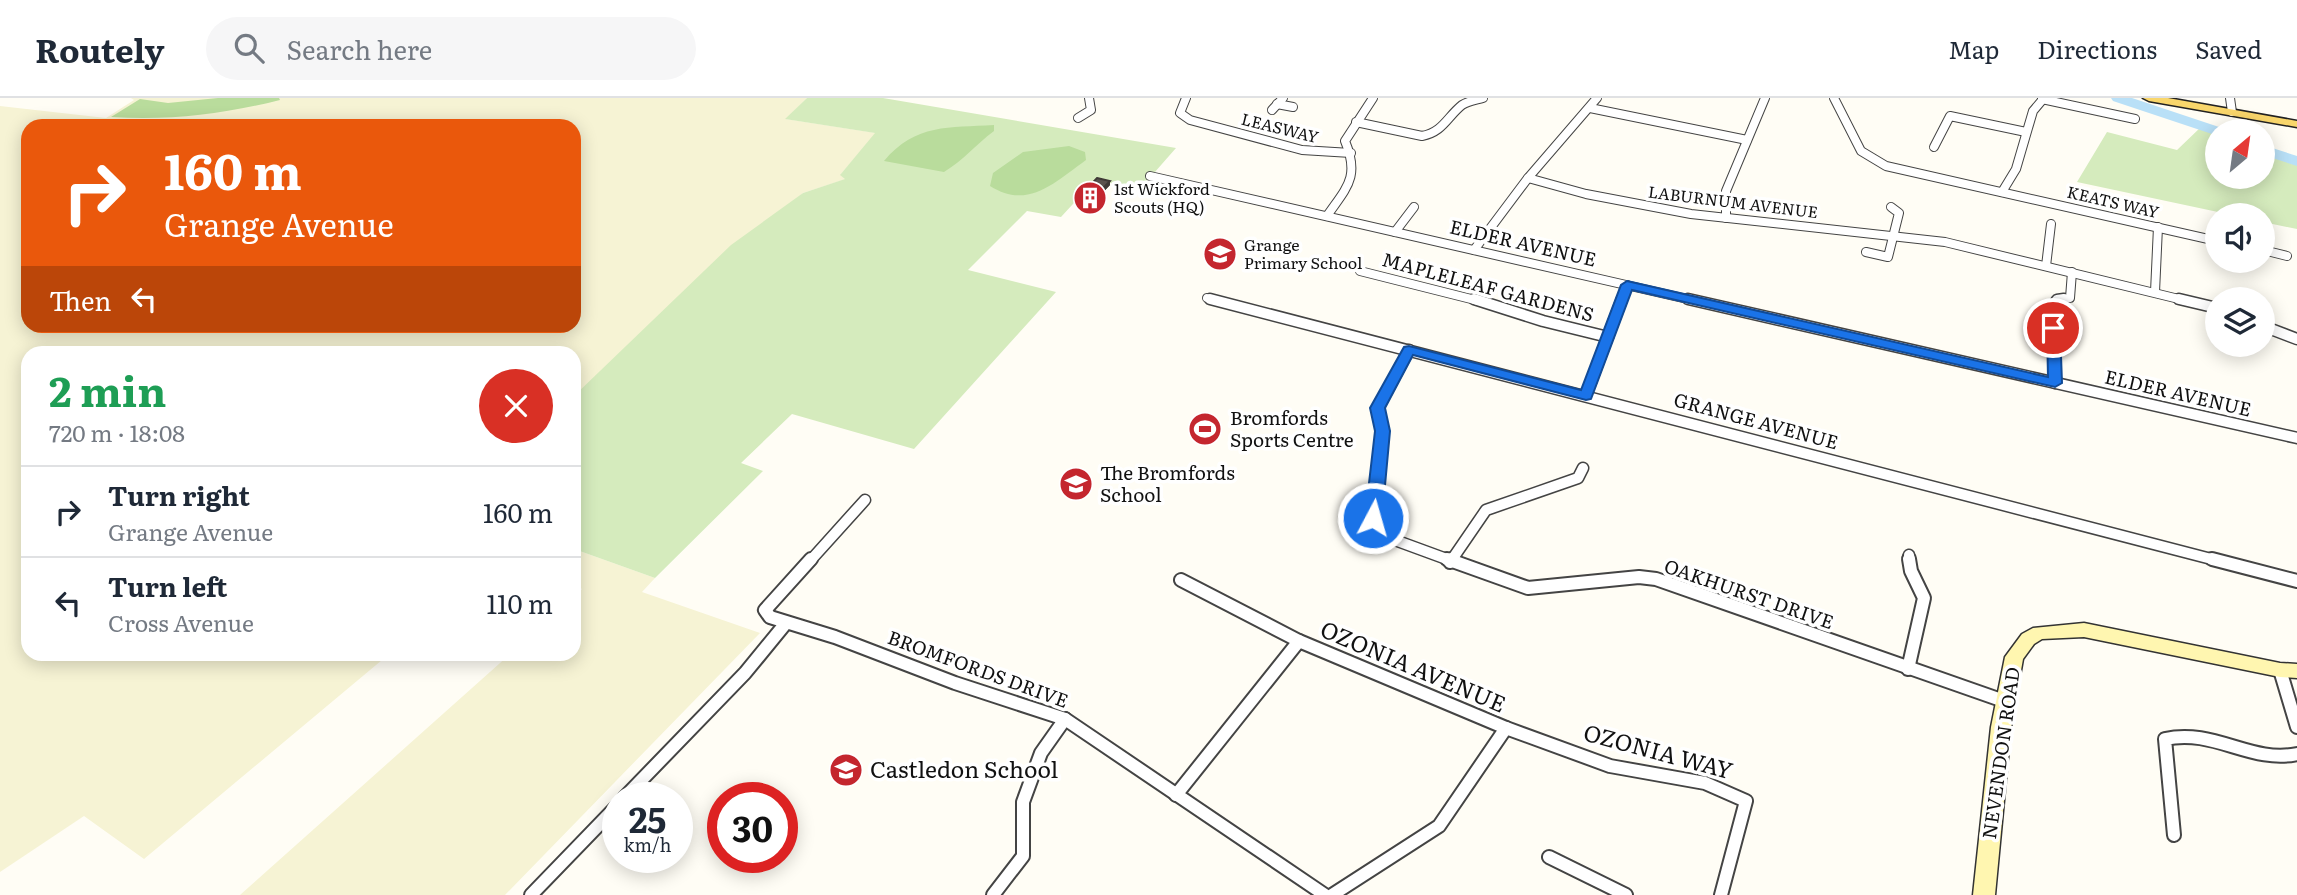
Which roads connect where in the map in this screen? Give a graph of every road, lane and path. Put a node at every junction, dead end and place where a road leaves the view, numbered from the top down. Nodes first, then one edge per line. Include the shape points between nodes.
1 (1089, 98) edge
2 (1186, 98) edge
3 (1373, 98) edge
4 (1483, 98) edge
5 (1597, 98) edge
6 (1765, 98) edge
7 (1834, 98) edge
8 (2149, 98) edge
9 (2230, 98) edge
10 (2043, 99) edge
11 (1277, 104) edge
12 (1293, 107) dead end
13 (1590, 108) junction
14 (2232, 112) junction
15 (1078, 118) dead end
16 (2135, 119) dead end
17 (1356, 122) junction
18 (2297, 124) edge
19 (2026, 132) junction
20 (1747, 140) junction
21 (1934, 147) dead end
22 (1351, 153) junction
23 (1150, 176) dead end
24 (1528, 178) junction
25 (2002, 192) junction
26 (1413, 207) dead end
27 (1891, 207) dead end
28 (1327, 216) junction
29 (1726, 218) junction
30 (2051, 224) dead end
31 (2158, 227) junction
32 (1395, 232) junction
33 (1895, 234) junction
34 (2205, 238) edge
35 (1474, 250) junction
36 (1866, 252) dead end
37 (2275, 253) edge
38 (2287, 256) dead end
39 (2046, 266) junction
40 (1360, 271) dead end
41 (2072, 272) junction
42 (1376, 275) junction
43 (1368, 284) dead end
44 (1627, 285) junction
45 (2155, 292) junction
46 (1207, 298) dead end
47 (2205, 305) edge
48 (2275, 331) edge
49 (1608, 337) junction
50 (2297, 340) edge
51 (1409, 350) junction
52 (2055, 383) junction
53 (1586, 396) junction
54 (2297, 438) edge
55 (1583, 467) dead end
56 (865, 500) dead end
57 (1909, 555) dead end
58 (1450, 562) junction
59 (1181, 580) dead end
60 (2297, 581) edge
61 (786, 623) junction
62 (1299, 641) junction
63 (1908, 669) junction
64 (2288, 670) edge
65 (2004, 701) junction
66 (1065, 719) junction
67 (2297, 727) edge
68 (1506, 728) junction
69 (2297, 754) edge
70 (639, 782) edge
71 (1176, 795) junction
72 (602, 822) edge
73 (2174, 835) dead end
74 (1549, 857) dead end
75 (531, 895) edge
76 (993, 895) edge
77 (1325, 895) edge
78 (1332, 895) edge
79 (1626, 895) edge
80 (1721, 895) edge
81 (1984, 895) edge

1 - 15 street via 1091,110
2 - 22 street, LEASWAY via 1180,113 1190,120 1302,150
3 - 17 street
4 - 17 street via 1466,102 1432,135
5 - 13 street
6 - 20 street
7 - 25 street, KEATS WAY via 1861,151 1871,159
8 - 14 main road
9 - 14 street
10 - 16 street
10 - 19 street
11 - 12 street
13 - 20 street
13 - 24 street
14 - 18 main road
17 - 22 street via 1345,141
19 - 21 street via 1950,116
19 - 25 street via 2015,169
20 - 29 street via 1726,191
22 - 28 street via 1354,175
23 - 28 street, ELDER AVENUE
24 - 29 street, LABURNUM AVENUE via 1599,196
24 - 35 street
25 - 31 street, KEATS WAY
26 - 32 street
27 - 33 street via 1899,213
28 - 32 street, ELDER AVENUE
29 - 33 street, LABURNUM AVENUE
30 - 39 street
31 - 34 street, KEATS WAY
31 - 45 street
32 - 35 street, ELDER AVENUE
33 - 36 street via 1888,257
33 - 39 street, LABURNUM AVENUE
35 - 44 street, ELDER AVENUE
37 - 38 street
39 - 41 street, LABURNUM AVENUE
40 - 42 street, MAPLELEAF GARDENS
41 - 45 street, LABURNUM AVENUE
41 - 52 street via 2070,298 2057,300 2051,309
42 - 43 street
42 - 49 street, MAPLELEAF GARDENS
44 - 49 street
44 - 52 street, ELDER AVENUE
45 - 47 street, LABURNUM AVENUE
46 - 51 street, GRANGE AVENUE
48 - 50 street
49 - 53 street
51 - 53 street, GRANGE AVENUE
51 - 58 street, OAKHURST DRIVE via 1378,408 1382,431 1373,518 1392,539
52 - 54 street, ELDER AVENUE
53 - 60 street, GRANGE AVENUE
55 - 58 street via 1578,478 1486,510
56 - 61 street via 765,610
57 - 63 street via 1924,598
58 - 63 street, OAKHURST DRIVE via 1528,588 1639,576 1656,579
59 - 62 street
61 - 66 street, BROMFORDS DRIVE
61 - 70 street via 745,673
62 - 68 street, OZONIA AVENUE
62 - 71 street, OZONIA AVENUE
63 - 65 street, OAKHURST DRIVE
64 - 65 street, NEVENDON ROAD via 2084,629 2054,630 2028,639 2014,657
64 - 67 street
65 - 81 street, NEVENDON ROAD
66 - 71 street, BROMFORDS DRIVE
66 - 76 street via 1041,753 1023,802 1023,856
68 - 78 street, OZONIA AVENUE via 1439,826
68 - 80 street, OZONIA WAY via 1610,766 1705,783 1746,801
69 - 73 street via 2289,758 2269,754 2192,733 2165,739
71 - 77 street, BROMFORDS DRIVE
72 - 75 street
74 - 79 street

